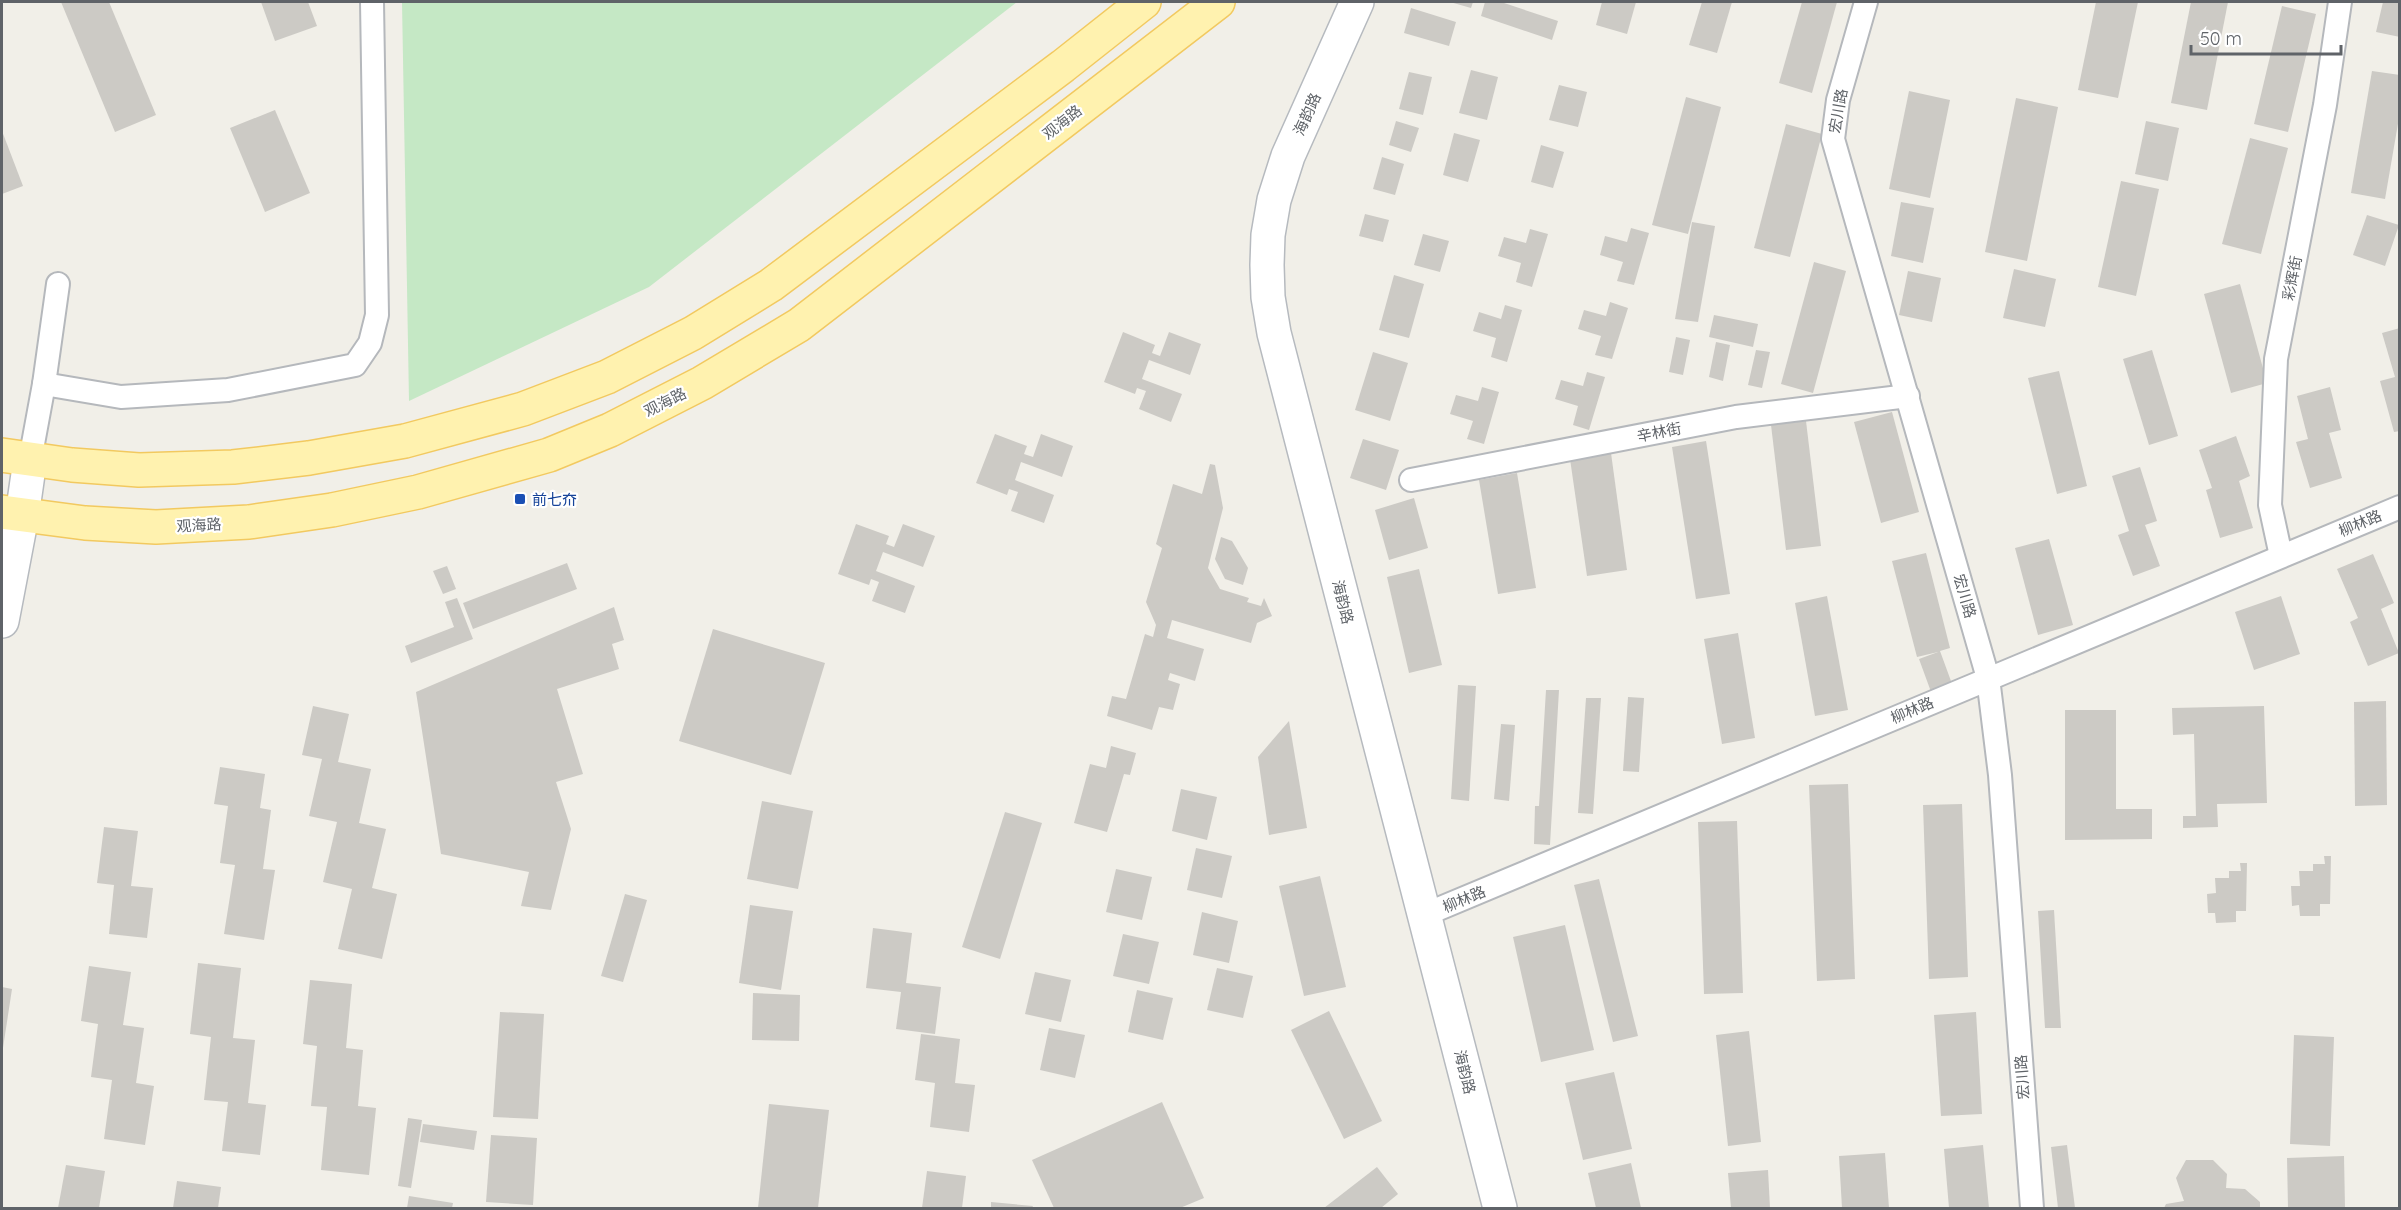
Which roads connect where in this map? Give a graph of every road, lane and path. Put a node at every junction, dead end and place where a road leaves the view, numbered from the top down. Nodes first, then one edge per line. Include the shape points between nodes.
1 (372, 2) edge
2 (1144, 2) edge
3 (1218, 2) edge
4 (1357, 2) edge
5 (1866, 2) edge
6 (2340, 2) edge
7 (58, 284) dead end
8 (44, 384) junction
9 (1908, 396) junction
10 (16, 458) edge
11 (1411, 480) dead end
12 (2400, 507) edge
13 (12, 514) edge
14 (2281, 556) junction
15 (2, 621) edge
16 (1988, 678) junction
17 (1424, 915) junction
18 (1500, 1209) edge
19 (2032, 1209) edge

1 - 8 street via 377,315 369,343 355,364 216,391 121,397
2 - 10 main road via 771,285 693,333 607,377 523,409 405,441 309,458 233,467 139,470
3 - 13 main road, 观海路 via 799,325 702,384 610,430 549,455 418,492 249,522 156,527
4 - 17 street, 海韵路 via 1288,156 1274,200 1268,235 1268,297
5 - 9 street, 宏川路 via 1838,100 1833,139
6 - 14 street, 彩辉街 via 2325,105 2276,359 2270,505
7 - 8 street
8 - 10 street
9 - 11 street, 辛林街 via 1736,417
9 - 16 street, 宏川路
10 - 13 street
12 - 14 street, 柳林路
13 - 15 street
14 - 16 street, 柳林路
16 - 17 street, 柳林路
16 - 19 street, 宏川路 via 2000,774
17 - 18 street, 海韵路

